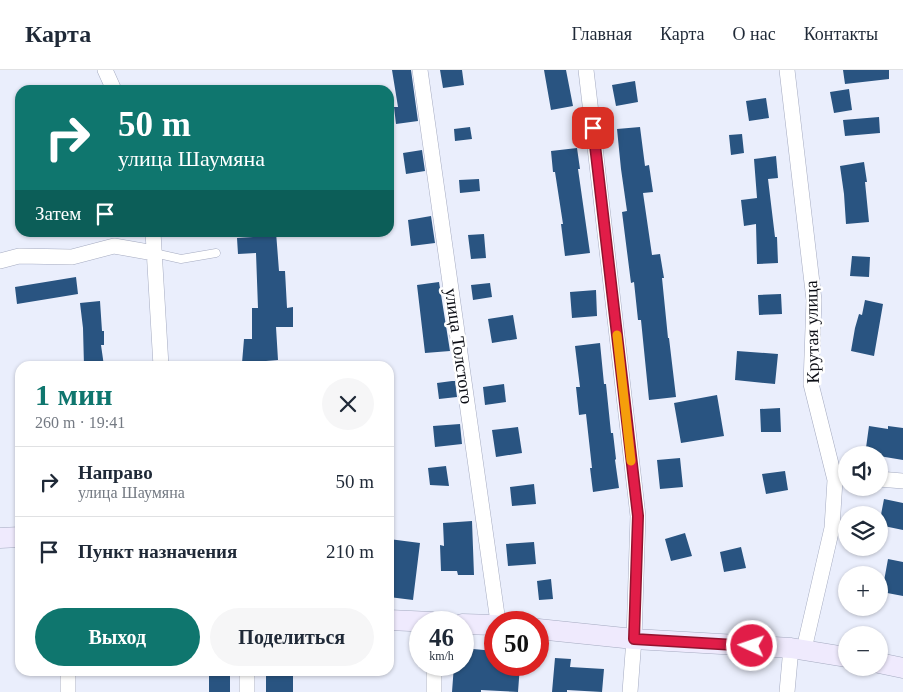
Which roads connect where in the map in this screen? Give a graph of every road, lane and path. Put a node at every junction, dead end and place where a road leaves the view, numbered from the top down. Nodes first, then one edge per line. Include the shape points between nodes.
1 (105, 70) edge
2 (420, 70) edge
3 (586, 70) edge
4 (787, 70) edge
5 (112, 85) edge
6 (153, 237) edge
7 (154, 253) junction
8 (216, 253) dead end
9 (0, 261) edge
10 (161, 361) edge
11 (838, 470) edge
12 (888, 480) edge
13 (903, 481) edge
14 (838, 496) edge
15 (15, 537) edge
16 (0, 538) edge
17 (496, 611) edge
18 (394, 620) edge
19 (409, 621) edge
20 (549, 630) edge
21 (634, 639) junction
22 (798, 648) junction
23 (838, 656) edge
24 (888, 665) edge
25 (903, 668) edge
26 (68, 676) edge
27 (247, 676) edge
28 (434, 676) edge
29 (68, 692) edge
30 (247, 692) edge
31 (434, 692) edge
32 (630, 692) edge
33 (787, 692) edge

1 - 5 street
2 - 17 street, улица Толстого
3 - 21 street via 638,516
4 - 11 street, Крутая улица via 814,300 811,384
6 - 7 street
7 - 8 lane via 181,260
7 - 9 street via 114,246 72,257 18,256
7 - 10 street
12 - 13 street
14 - 22 street, Крутая улица
15 - 16 main road
18 - 19 main road
20 - 21 main road
21 - 22 main road
21 - 32 street
22 - 23 main road
22 - 33 street, Крутая улица
24 - 25 main road
26 - 29 street
27 - 30 street
28 - 31 street

